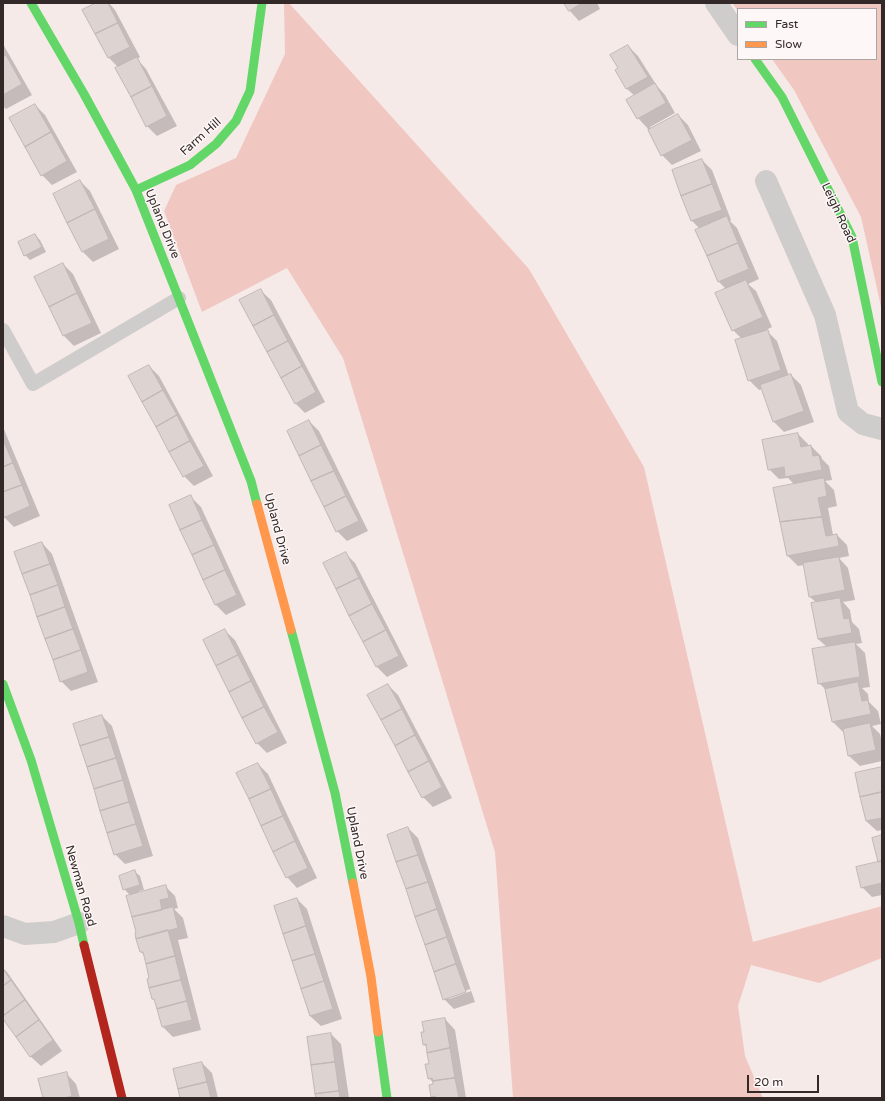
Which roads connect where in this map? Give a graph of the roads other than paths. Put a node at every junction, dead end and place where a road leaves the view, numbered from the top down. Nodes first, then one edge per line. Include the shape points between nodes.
1 (31, 3) edge
2 (262, 3) edge
3 (716, 3) edge
4 (737, 34) edge
5 (756, 60) edge
6 (766, 182) dead end
7 (136, 190) junction
8 (179, 298) junction
9 (3, 330) edge
10 (882, 382) edge
11 (882, 429) edge
12 (3, 684) edge
13 (79, 923) junction
14 (3, 926) edge
15 (122, 1098) edge
16 (387, 1098) edge

1 - 7 street, Upland Drive
2 - 7 street, Farm Hill via 250,91 236,121 216,144 190,166
3 - 4 street
5 - 10 street, Leigh Road via 782,97 852,237
6 - 11 street via 825,315 848,412 863,424
7 - 8 street, Upland Drive
8 - 9 lane via 33,384
8 - 16 street, Upland Drive via 251,481 333,786 371,977
12 - 13 street, Newman Road via 32,760
13 - 14 street via 54,932 25,934
13 - 15 street, Newman Road

